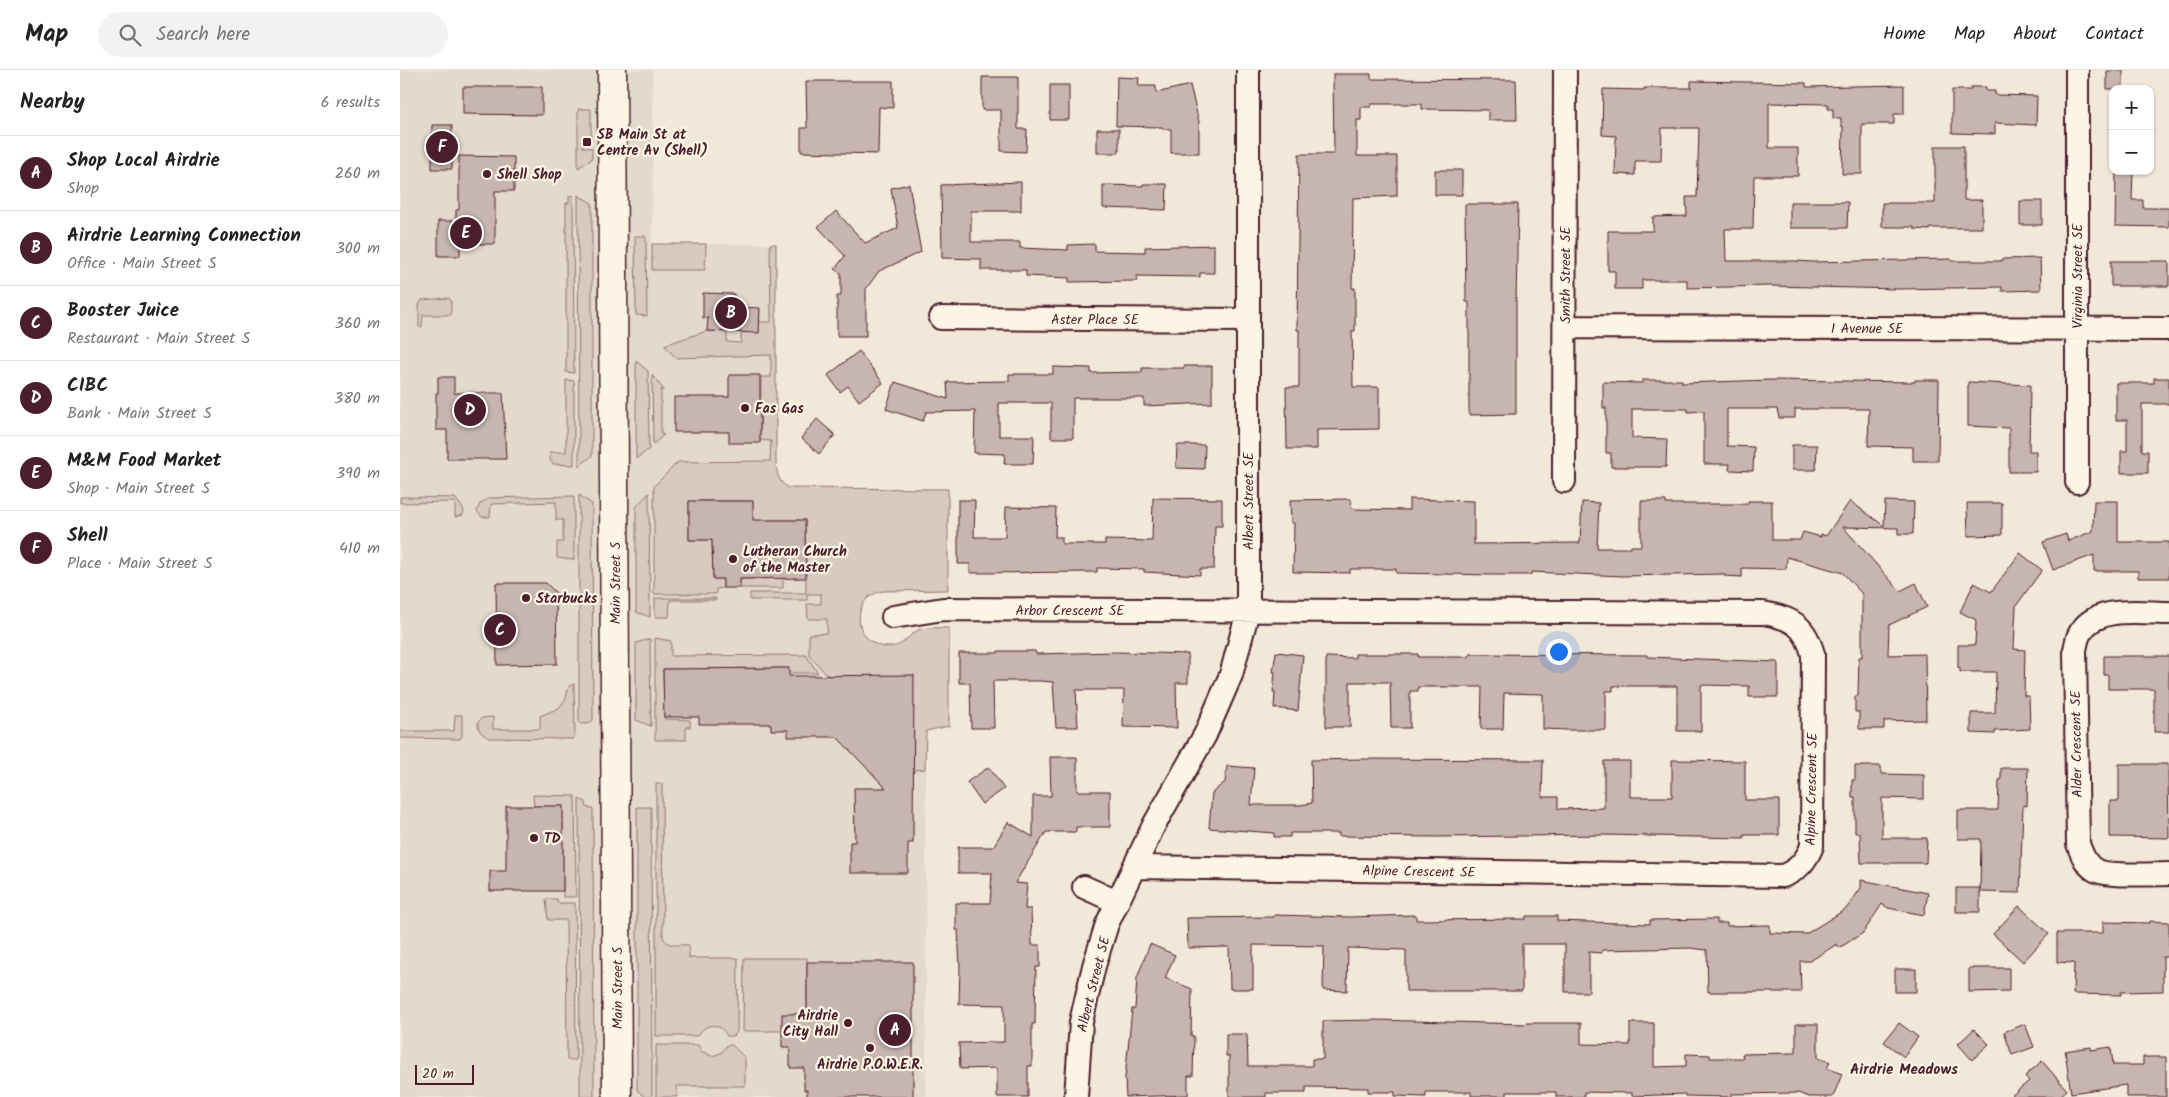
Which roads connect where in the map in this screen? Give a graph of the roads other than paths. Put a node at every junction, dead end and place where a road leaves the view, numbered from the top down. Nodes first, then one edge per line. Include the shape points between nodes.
1 (612, 70) edge
2 (1248, 70) edge
3 (1565, 70) edge
4 (2077, 70) edge
5 (941, 318) dead end
6 (1248, 320) junction
7 (1565, 328) junction
8 (2077, 329) junction
9 (2169, 329) edge
10 (1564, 481) dead end
11 (2077, 482) dead end
12 (1248, 610) junction
13 (2169, 613) edge
14 (892, 617) dead end
15 (1134, 866) junction
16 (2169, 874) edge
17 (1084, 887) dead end
18 (1117, 902) junction
19 (617, 1097) edge
20 (1076, 1097) edge

1 - 19 main road, Main Street S
2 - 6 street, Albert Street SE
3 - 7 street, Smith Street SE
4 - 8 street, Virginia Street SE
5 - 6 street, Aster Place SE
6 - 12 street, Albert Street SE
7 - 8 street, 1 Avenue SE
7 - 10 street, Smith Street SE
8 - 9 street, 1 Avenue SE
8 - 11 street, Virginia Street SE
12 - 14 street, Arbor Crescent SE via 943,609
12 - 15 street, Albert Street SE via 1231,675 1205,735
12 - 15 street, Alpine Crescent SE via 1753,613 1782,617 1809,637 1813,654 1812,846 1808,857 1783,876
13 - 16 street, Alder Crescent SE via 2102,616 2089,623 2080,634 2075,650 2078,844 2087,864 2102,874
15 - 18 street, Albert Street SE
17 - 18 street
18 - 20 street, Albert Street SE via 1094,966 1080,1022

